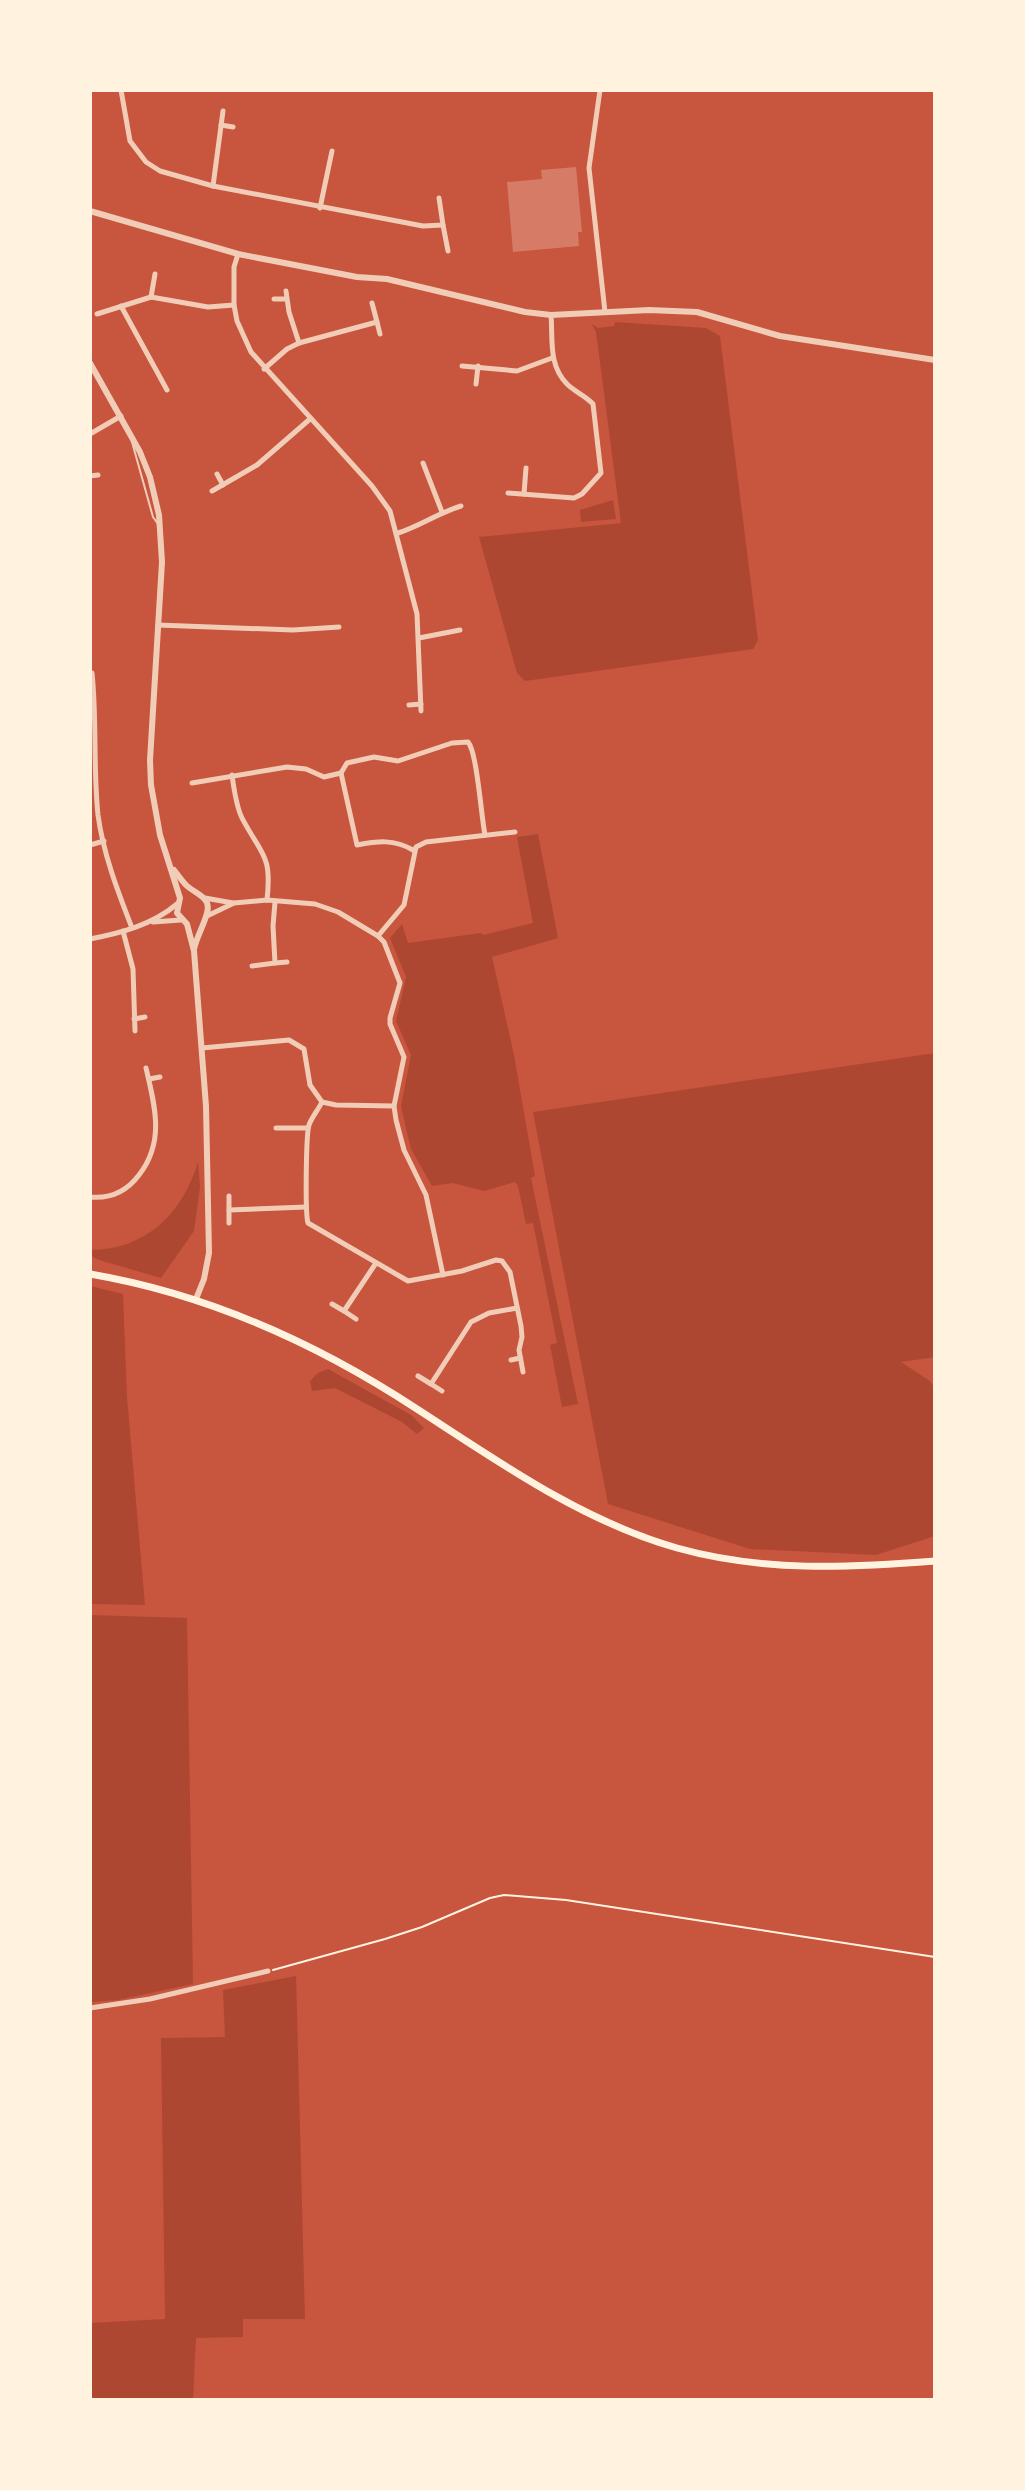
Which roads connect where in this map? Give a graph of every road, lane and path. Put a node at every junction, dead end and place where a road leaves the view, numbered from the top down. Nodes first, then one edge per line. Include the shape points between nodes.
1 (121, 90) edge
2 (600, 90) edge
3 (223, 111) dead end
4 (221, 125) junction
5 (233, 127) dead end
6 (332, 151) dead end
7 (213, 186) junction
8 (439, 198) dead end
9 (320, 208) junction
10 (90, 211) edge
11 (443, 225) junction
12 (448, 251) dead end
13 (238, 254) junction
14 (155, 274) dead end
15 (286, 291) dead end
16 (151, 297) junction
17 (274, 299) dead end
18 (286, 299) junction
19 (372, 303) dead end
20 (234, 305) junction
21 (121, 306) junction
22 (605, 312) junction
23 (97, 314) dead end
24 (551, 315) junction
25 (377, 322) junction
26 (380, 334) dead end
27 (299, 343) junction
28 (552, 358) junction
29 (935, 360) edge
30 (90, 363) edge
31 (462, 366) dead end
32 (478, 366) junction
33 (264, 369) junction
34 (476, 384) dead end
35 (167, 390) dead end
36 (121, 416) junction
37 (310, 419) junction
38 (90, 434) edge
39 (423, 463) dead end
40 (526, 468) dead end
41 (217, 474) dead end
42 (98, 475) dead end
43 (90, 476) edge
44 (223, 485) junction
45 (212, 491) dead end
46 (508, 493) dead end
47 (524, 494) junction
48 (461, 506) dead end
49 (442, 512) junction
50 (398, 533) junction
51 (158, 625) junction
52 (339, 627) dead end
53 (460, 630) dead end
54 (419, 638) junction
55 (92, 673) dead end
56 (92, 690) edge
57 (409, 705) dead end
58 (93, 757) edge
59 (341, 773) junction
60 (232, 775) junction
61 (192, 783) dead end
62 (515, 832) dead end
63 (485, 835) junction
64 (104, 841) junction
65 (90, 845) edge
66 (413, 850) junction
67 (172, 867) junction
68 (195, 892) junction
69 (205, 898) junction
70 (267, 900) junction
71 (178, 901) junction
72 (275, 902) junction
73 (234, 903) junction
74 (205, 918) junction
75 (184, 922) junction
76 (144, 924) junction
77 (132, 928) junction
78 (123, 931) junction
79 (378, 936) junction
80 (90, 939) edge
81 (194, 951) junction
82 (287, 962) dead end
83 (275, 963) junction
84 (252, 966) dead end
85 (145, 1017) dead end
86 (134, 1019) junction
87 (135, 1031) dead end
88 (202, 1048) junction
89 (146, 1068) dead end
90 (160, 1077) dead end
91 (149, 1079) junction
92 (322, 1102) junction
93 (394, 1106) junction
94 (276, 1128) dead end
95 (308, 1128) junction
96 (229, 1196) dead end
97 (90, 1197) edge
98 (306, 1207) junction
99 (229, 1210) junction
100 (229, 1223) dead end
101 (376, 1263) junction
102 (90, 1274) edge
103 (443, 1275) junction
104 (196, 1299) junction
105 (332, 1304) dead end
106 (517, 1308) junction
107 (344, 1311) junction
108 (356, 1319) dead end
109 (520, 1358) junction
110 (511, 1360) dead end
111 (523, 1372) dead end
112 (418, 1376) dead end
113 (431, 1384) junction
114 (442, 1391) dead end
115 (935, 1561) edge
116 (935, 1957) edge
117 (268, 1971) joint
118 (90, 2008) edge

1 - 7 street via 130,141 146,162
2 - 22 street via 589,168
3 - 4 street
4 - 5 street
4 - 7 street
6 - 9 street
7 - 9 street
8 - 11 street
9 - 11 street
10 - 13 street
11 - 12 street
13 - 20 street
13 - 24 street
14 - 16 street
15 - 18 street
16 - 20 street via 208,307
16 - 21 street
17 - 18 street
18 - 27 street
19 - 25 street
20 - 33 street via 242,336
21 - 23 street
21 - 35 street
22 - 24 street
22 - 29 street via 697,312 793,339
24 - 28 street
25 - 26 street
25 - 27 street
27 - 33 street
28 - 32 street via 517,371
28 - 47 street via 565,382 593,404 601,473 574,498
30 - 36 street
31 - 32 street
32 - 34 street
33 - 37 street
36 - 38 street
36 - 51 street via 150,477 161,528
37 - 44 street via 257,465
37 - 50 street via 384,501
39 - 49 street
40 - 47 street
41 - 44 street
42 - 43 street
44 - 45 street
46 - 47 street
48 - 49 street
49 - 50 street
50 - 54 street
51 - 52 street
51 - 67 street via 151,772 160,835
53 - 54 street
54 - 57 street via 421,708
55 - 56 street
56 - 58 street via 97,721
58 - 64 street
59 - 60 street via 324,777 287,767
59 - 63 street via 352,761 398,761 468,742 474,750
59 - 66 street via 357,845 398,842
60 - 61 street
60 - 70 street via 241,817 270,870
62 - 63 street
63 - 66 street via 426,842
64 - 65 street
64 - 77 street
66 - 79 street via 404,905
67 - 68 street
67 - 71 street
68 - 69 street
68 - 71 street
69 - 73 street
69 - 74 street
70 - 72 street
70 - 73 street
71 - 75 street via 177,913
71 - 76 street
72 - 79 street via 326,906
72 - 83 street
73 - 74 street
74 - 75 street via 195,924
74 - 81 street
75 - 76 street
75 - 81 street
76 - 77 street
77 - 78 street
78 - 80 street
78 - 86 street via 133,969
79 - 93 street via 400,983 390,1018 404,1057
81 - 88 street
82 - 83 street
83 - 84 street
85 - 86 street
86 - 87 street
88 - 92 street via 298,1040 307,1056 310,1085
88 - 104 street via 209,1236
89 - 91 street
90 - 91 street
91 - 97 street via 155,1148 130,1186 118,1194
92 - 93 street
92 - 95 street
93 - 103 street via 404,1150 426,1195
94 - 95 street
95 - 98 street
96 - 99 street
98 - 99 street
98 - 101 street via 308,1223
99 - 100 street
101 - 103 street via 408,1281
101 - 107 street
102 - 104 main road
103 - 106 street via 502,1261 510,1272
104 - 115 main road via 322,1354 567,1502 633,1533 748,1563 805,1568
105 - 107 street
106 - 109 street
106 - 113 street via 471,1322
107 - 108 street
109 - 110 street
109 - 111 street
112 - 113 street
113 - 114 street
116 - 117 path via 504,1895 397,1935
117 - 118 street

